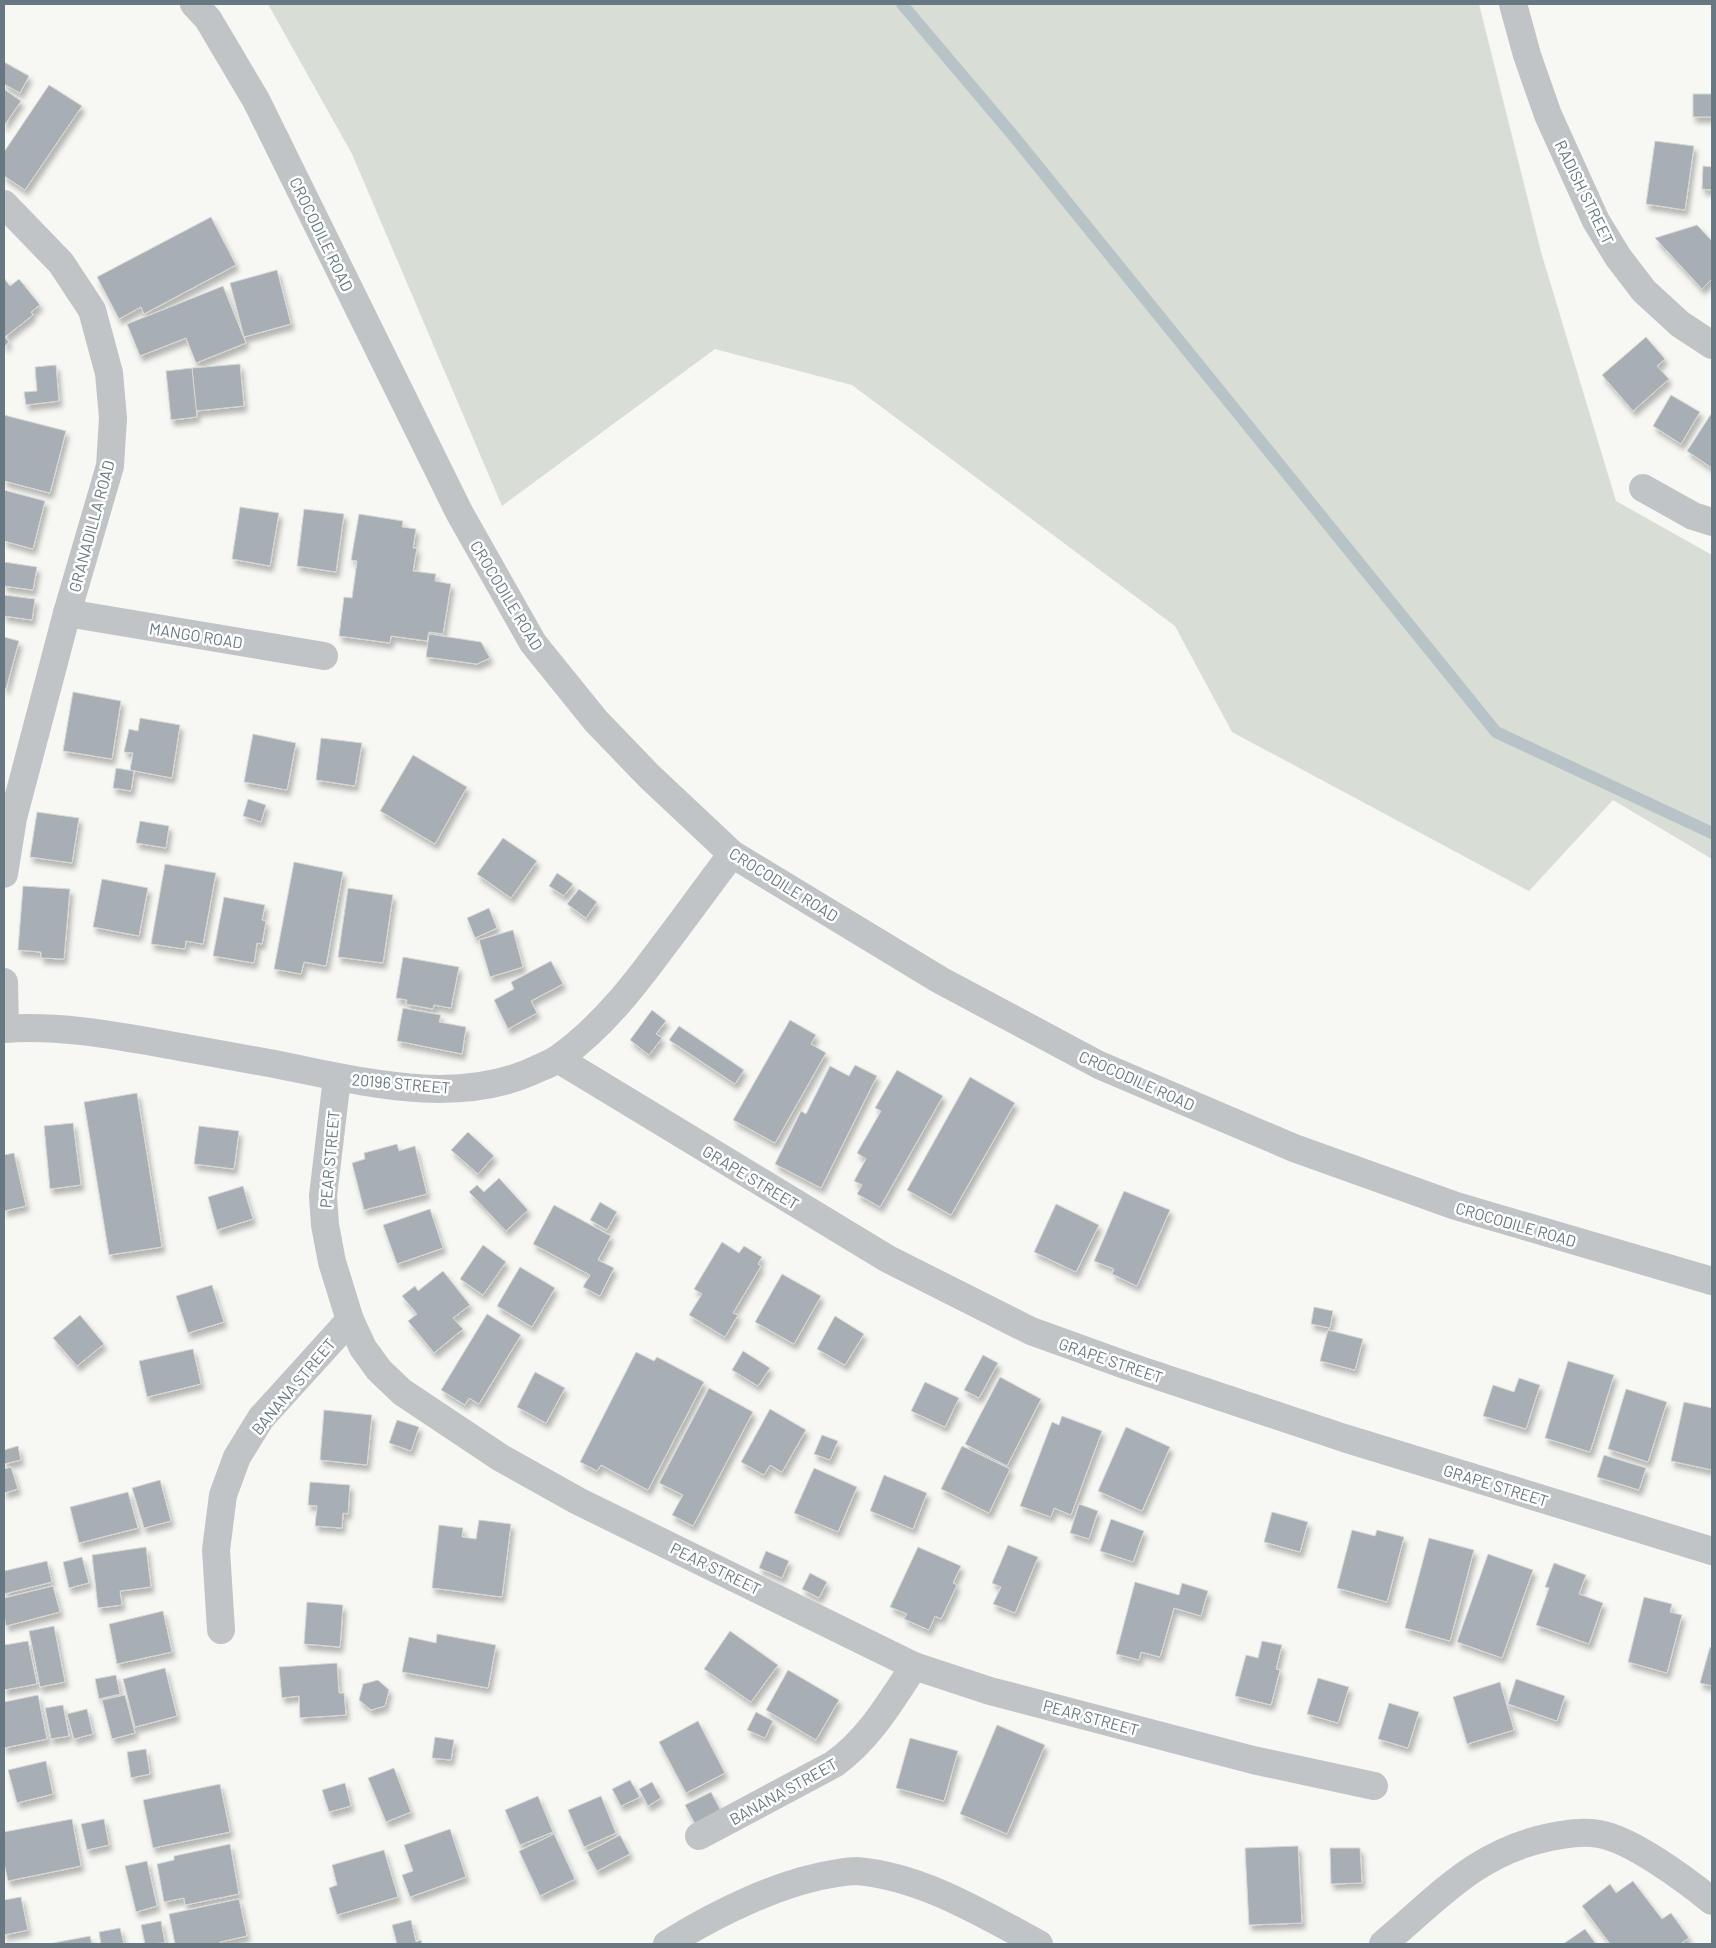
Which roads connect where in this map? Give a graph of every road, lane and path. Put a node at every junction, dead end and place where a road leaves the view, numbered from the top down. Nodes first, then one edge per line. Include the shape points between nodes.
1 (194, 4) edge
2 (1513, 4) edge
3 (4, 204) edge
4 (1712, 344) edge
5 (1642, 488) dead end
6 (1712, 522) edge
7 (67, 613) junction
8 (324, 656) dead end
9 (732, 854) junction
10 (4, 874) edge
11 (4, 982) edge
12 (4, 1029) edge
13 (558, 1059) junction
14 (337, 1078) junction
15 (1712, 1281) edge
16 (350, 1320) junction
17 (1712, 1551) edge
18 (221, 1630) dead end
19 (914, 1666) junction
20 (1374, 1786) dead end
21 (698, 1836) dead end
22 (1712, 1900) edge
23 (667, 1944) edge
24 (1039, 1944) edge
25 (1383, 1944) edge

1 - 9 street, CROCODILE ROAD via 208,19 256,100 459,512 533,643 596,721
2 - 4 street, RADISH STREET via 1548,115 1596,221 1644,290 1680,324
3 - 7 street, GRANADILLA ROAD via 61,263 92,310 109,373 113,418 110,466
5 - 6 street via 1693,516
7 - 8 street, MANGO ROAD
7 - 10 street, GRANADILLA ROAD via 13,818
9 - 13 street, 20196 STREET via 627,994 599,1025
9 - 15 street, CROCODILE ROAD via 940,980 1108,1069 1294,1148 1456,1206
11 - 12 street
12 - 14 street, 20196 STREET via 51,1028 106,1034
13 - 14 street, 20196 STREET via 526,1074 482,1087 431,1089
13 - 17 street, GRAPE STREET via 888,1259 1031,1331 1344,1438
14 - 16 street, PEAR STREET via 323,1196 332,1262
16 - 18 street, BANANA STREET via 261,1418 237,1457 223,1495 216,1550
16 - 19 street, PEAR STREET via 363,1348 379,1370 402,1392 501,1458 578,1501
19 - 20 street, PEAR STREET via 990,1691 1244,1758
19 - 21 street, BANANA STREET via 882,1714 848,1754
22 - 25 street via 1659,1862 1624,1843 1600,1834 1574,1832 1537,1840 1499,1854 1470,1870
23 - 24 street via 696,1926 758,1897 817,1876 854,1871 892,1876 937,1891

